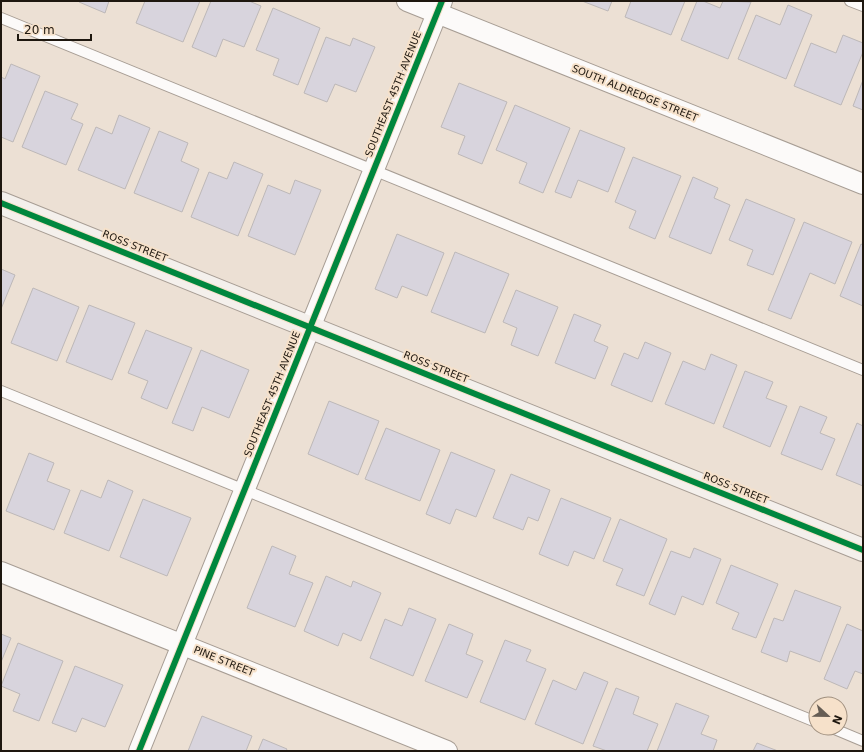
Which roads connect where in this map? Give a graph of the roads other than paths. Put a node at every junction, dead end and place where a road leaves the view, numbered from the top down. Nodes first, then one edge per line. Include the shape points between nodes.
1 (407, 1) edge
2 (850, 1) edge
3 (863, 6) edge
4 (440, 7) edge
5 (1, 18) edge
6 (374, 169) junction
7 (863, 184) edge
8 (1, 203) edge
9 (310, 326) junction
10 (863, 370) edge
11 (1, 391) edge
12 (244, 490) junction
13 (863, 550) edge
14 (1, 572) edge
15 (182, 644) junction
16 (808, 719) edge
17 (848, 735) edge
18 (863, 741) edge
19 (139, 751) edge
20 (447, 751) edge

1 - 4 street, SOUTH ALDREDGE STREET
2 - 3 lane
4 - 6 street, SOUTHEAST 45TH AVENUE
4 - 7 street, SOUTH ALDREDGE STREET
5 - 6 lane
6 - 9 street, SOUTHEAST 45TH AVENUE
6 - 10 lane
8 - 9 street, ROSS STREET
9 - 12 street, SOUTHEAST 45TH AVENUE
9 - 13 street, ROSS STREET
11 - 12 lane
12 - 15 street, SOUTHEAST 45TH AVENUE
12 - 16 lane
14 - 15 street, PINE STREET
15 - 19 street, SOUTHEAST 45TH AVENUE
15 - 20 street, PINE STREET
17 - 18 lane

